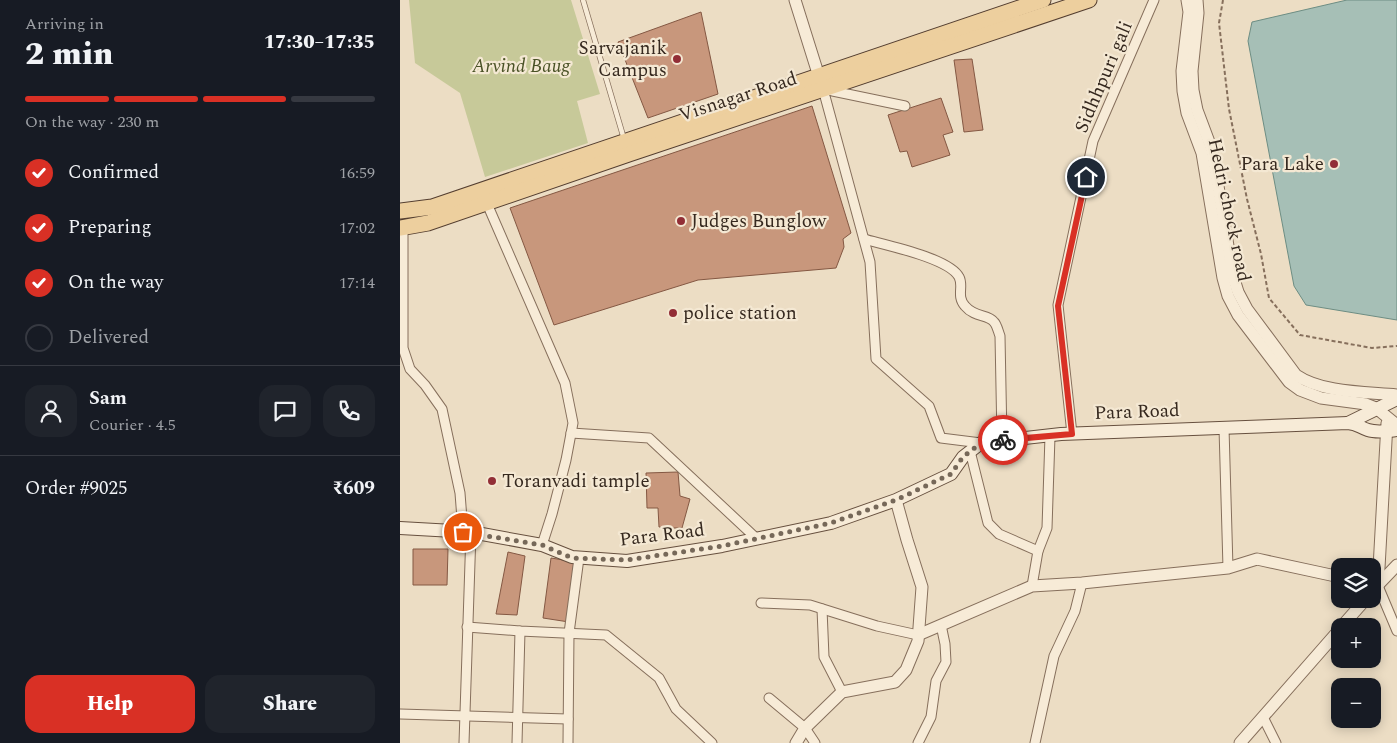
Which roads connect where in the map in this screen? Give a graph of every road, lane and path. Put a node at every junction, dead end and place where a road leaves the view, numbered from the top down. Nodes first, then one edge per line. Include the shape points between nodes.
1 (582, 0) edge
2 (795, 0) edge
3 (1043, 0) edge
4 (1089, 0) edge
5 (1154, 0) edge
6 (1187, 0) edge
7 (1197, 0) edge
8 (1223, 0) edge
9 (1058, 4) edge
10 (821, 83) junction
11 (905, 106) dead end
12 (627, 148) junction
13 (484, 196) junction
14 (400, 211) edge
15 (401, 228) edge
16 (864, 239) junction
17 (1397, 346) edge
18 (1393, 397) edge
19 (1376, 408) junction
20 (1348, 422) junction
21 (1392, 426) edge
22 (1224, 428) junction
23 (571, 433) junction
24 (1072, 434) junction
25 (1050, 436) junction
26 (1002, 440) junction
27 (981, 443) junction
28 (970, 451) junction
29 (896, 500) junction
30 (400, 528) edge
31 (467, 532) junction
32 (757, 539) junction
33 (542, 545) junction
34 (1038, 551) junction
35 (579, 558) junction
36 (1377, 558) edge
37 (1397, 565) edge
38 (1228, 568) junction
39 (1331, 575) edge
40 (1381, 580) edge
41 (1082, 583) junction
42 (1032, 586) junction
43 (1381, 600) edge
44 (761, 602) dead end
45 (1358, 608) edge
46 (822, 609) junction
47 (1350, 618) edge
48 (940, 625) junction
49 (467, 627) junction
50 (520, 631) junction
51 (1397, 631) edge
52 (569, 634) junction
53 (918, 635) junction
54 (1331, 639) edge
55 (842, 692) junction
56 (769, 698) dead end
57 (400, 714) edge
58 (465, 716) junction
59 (1263, 716) junction
60 (517, 718) junction
61 (568, 719) junction
62 (805, 728) junction
63 (464, 743) edge
64 (517, 743) edge
65 (568, 743) edge
66 (712, 743) edge
67 (796, 743) edge
68 (815, 743) edge
69 (918, 743) edge
70 (1035, 743) edge
71 (1240, 743) edge
72 (1276, 743) edge

1 - 12 lane
2 - 10 street
3 - 10 main road, Visnagar Road
4 - 9 main road, Visnagar Road
5 - 24 street, Sidhhpuri gali via 1093,141 1058,306
6 - 19 street, Hedri chock road via 1189,12 1182,71 1183,91 1203,160 1228,296 1289,382 1321,398
7 - 18 street, Hedri chock road via 1193,90 1212,150 1238,292 1296,375 1324,388
8 - 17 path via 1219,23 1229,109 1268,298 1300,335 1372,348
9 - 10 main road, Visnagar Road
10 - 11 street
10 - 12 main road, Visnagar Road
10 - 16 street
12 - 13 main road, Visnagar Road
13 - 14 main road, Visnagar Road
13 - 15 main road, Visnagar Road via 428,223
13 - 23 street via 565,383
15 - 31 street via 403,348 410,369 442,409
16 - 26 street via 933,258 954,271 960,278 960,299 964,306 996,323 1000,336
16 - 27 street via 870,262 876,359 929,406 941,438
18 - 19 main road
18 - 21 street
19 - 20 main road
19 - 21 street, Hedri chock road
20 - 21 main road, Para Road via 1374,431
20 - 22 main road, Para Road
21 - 36 street
22 - 24 main road, Para Road
22 - 38 street
23 - 32 street via 649,438
23 - 33 street
24 - 25 main road, Para Road
25 - 26 main road, Para Road
25 - 34 street via 1047,528
26 - 27 main road, Para Road
27 - 28 main road, Para Road
28 - 29 main road, Para Road via 951,474
28 - 34 street via 988,523 999,534
29 - 32 main road, Para Road via 831,523
29 - 53 street via 922,587
30 - 31 main road, Para Road
31 - 33 main road, Para Road
31 - 49 street
32 - 35 main road, Para Road via 627,560
33 - 35 main road, Para Road
34 - 42 street
35 - 52 street
37 - 40 street
38 - 39 street via 1256,559
38 - 41 street
41 - 42 street
41 - 70 street via 1075,611 1054,656
42 - 48 street
43 - 51 street
44 - 46 street via 810,605
45 - 47 street
46 - 53 street
46 - 55 street via 824,657
48 - 53 street
48 - 69 street via 946,662 936,681 931,717
49 - 50 street
49 - 58 street
50 - 52 street
50 - 60 street
52 - 61 street
52 - 66 street via 606,635 659,678 676,709
53 - 55 street via 906,670 895,682
54 - 59 street
55 - 62 street
56 - 62 street
57 - 58 street
58 - 60 street
58 - 63 street
59 - 71 street
59 - 72 street
60 - 61 street
60 - 64 street
61 - 65 street
62 - 67 street
62 - 68 street

